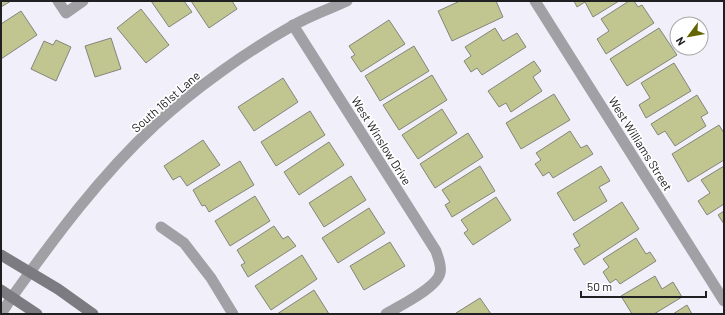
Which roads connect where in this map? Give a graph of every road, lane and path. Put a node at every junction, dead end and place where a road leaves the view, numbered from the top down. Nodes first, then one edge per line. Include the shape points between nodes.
1 (58, 1) edge
2 (83, 1) edge
3 (347, 1) edge
4 (535, 1) edge
5 (293, 25) junction
6 (161, 228) dead end
7 (1, 255) edge
8 (30, 272) junction
9 (1, 290) edge
10 (12, 297) junction
11 (724, 301) edge
12 (1, 314) edge
13 (37, 314) edge
14 (93, 314) edge
15 (233, 314) edge
16 (386, 314) edge

1 - 2 street via 66,13
3 - 5 street, South 161st Lane
4 - 11 street, West Williams Street
5 - 8 street, South 161st Lane via 216,76 155,125 85,200
5 - 16 street, West Winslow Drive via 436,251 440,262 440,273 434,284
6 - 15 street via 184,243 211,278
7 - 8 main road
8 - 10 street, South 161st Lane
8 - 14 main road
9 - 10 main road
10 - 12 street, South 161st Lane
10 - 13 main road

